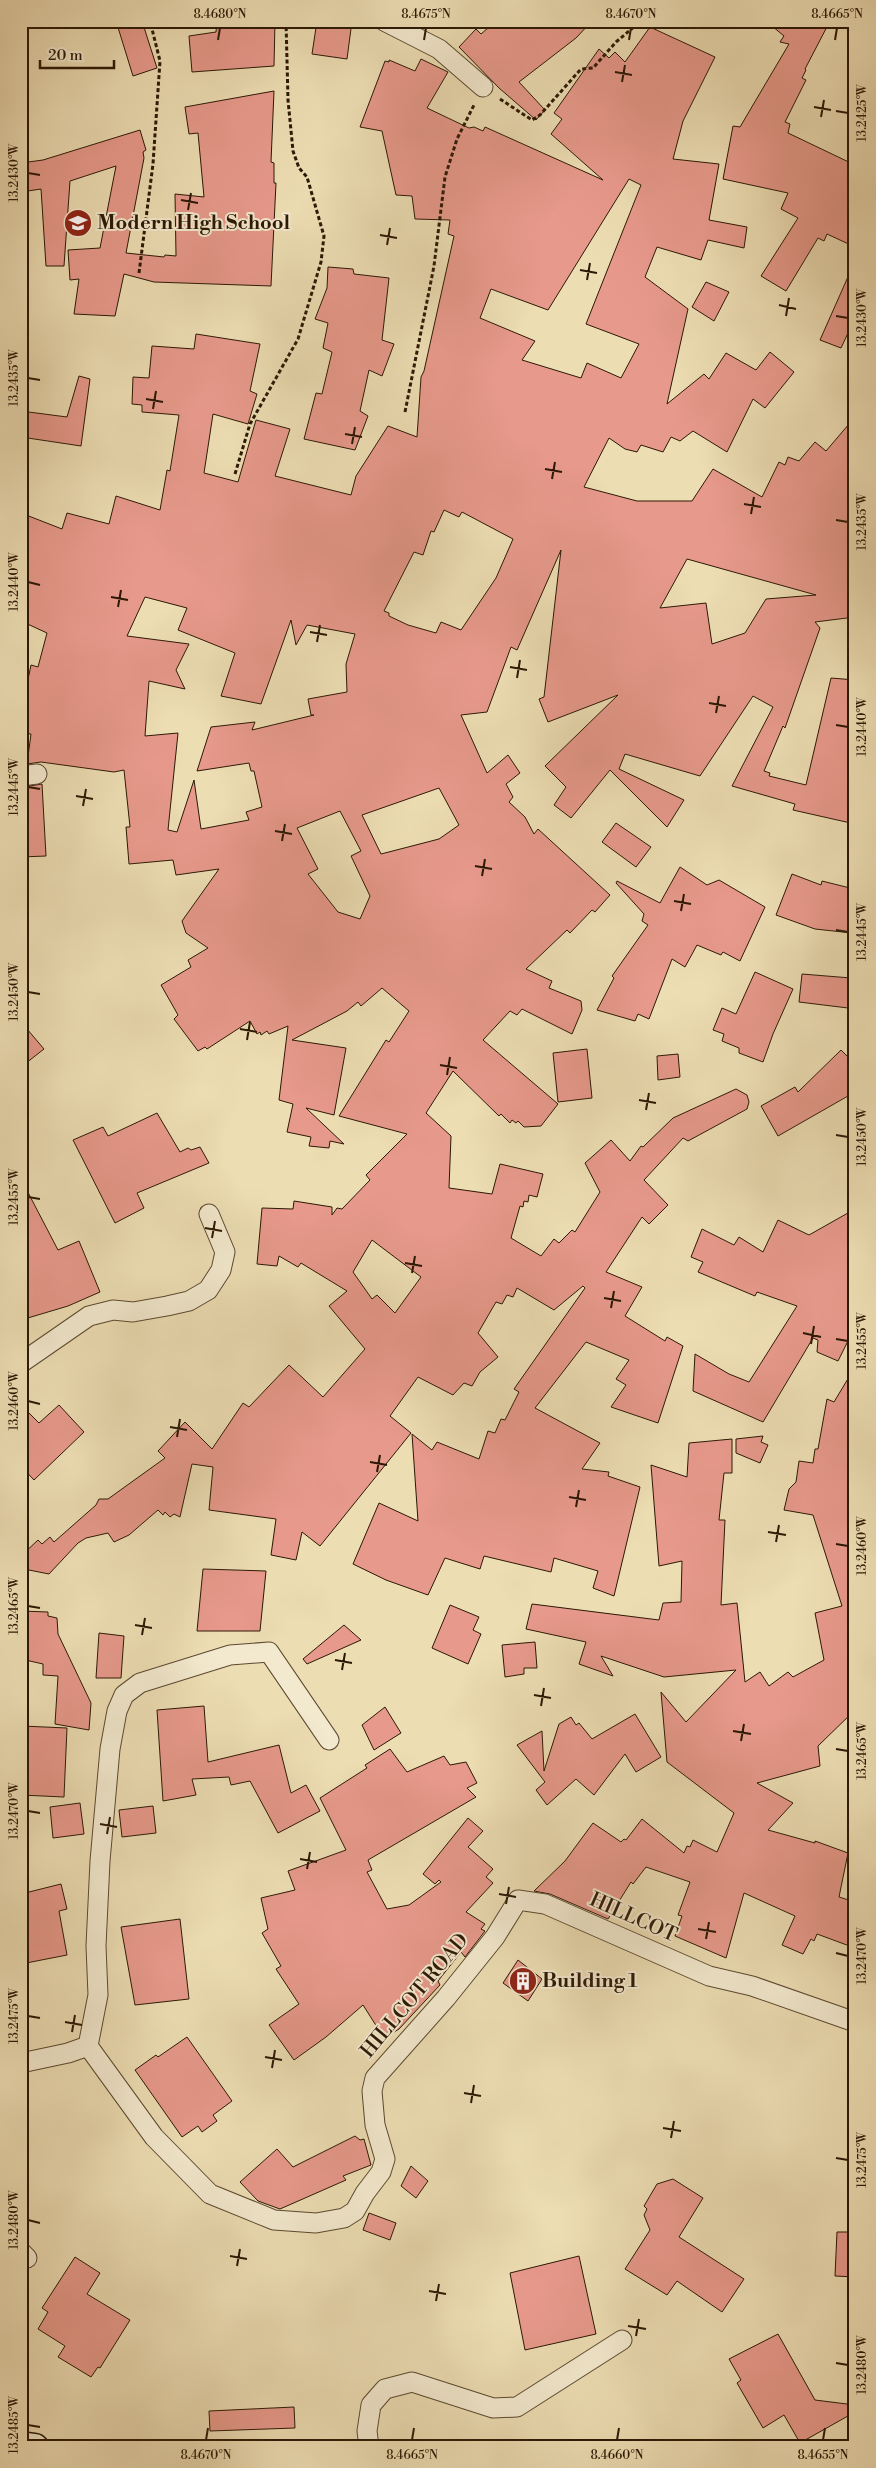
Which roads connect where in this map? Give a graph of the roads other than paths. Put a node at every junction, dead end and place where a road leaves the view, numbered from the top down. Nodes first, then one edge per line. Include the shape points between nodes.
1 (384, 21) edge
2 (483, 87) road end
3 (209, 1214) dead end
4 (21, 1363) edge
5 (328, 1740) dead end
6 (495, 1937) joint
7 (855, 2022) edge
8 (88, 2046) junction
9 (21, 2063) edge
10 (622, 2340) dead end
11 (21, 2445) edge
12 (35, 2447) edge
13 (369, 2447) edge

1 - 2 street via 439,49
3 - 4 street via 225,1252 221,1270 208,1290 189,1301 167,1306 133,1312 113,1310 89,1316
5 - 8 street via 269,1652 230,1655 140,1683 124,1695 117,1711 110,1749 99,1880 98,1995
6 - 7 street, HILLCOT via 518,1900 545,1904 709,1976 752,1986
6 - 8 street, HILLCOT ROAD via 375,2078 372,2091 375,2125 385,2159 382,2172 355,2211 344,2218 304,2223 274,2220 210,2194 154,2137
8 - 9 street via 68,2054
10 - 13 street via 517,2407 492,2408 412,2382 385,2389 371,2405
11 - 12 main road

